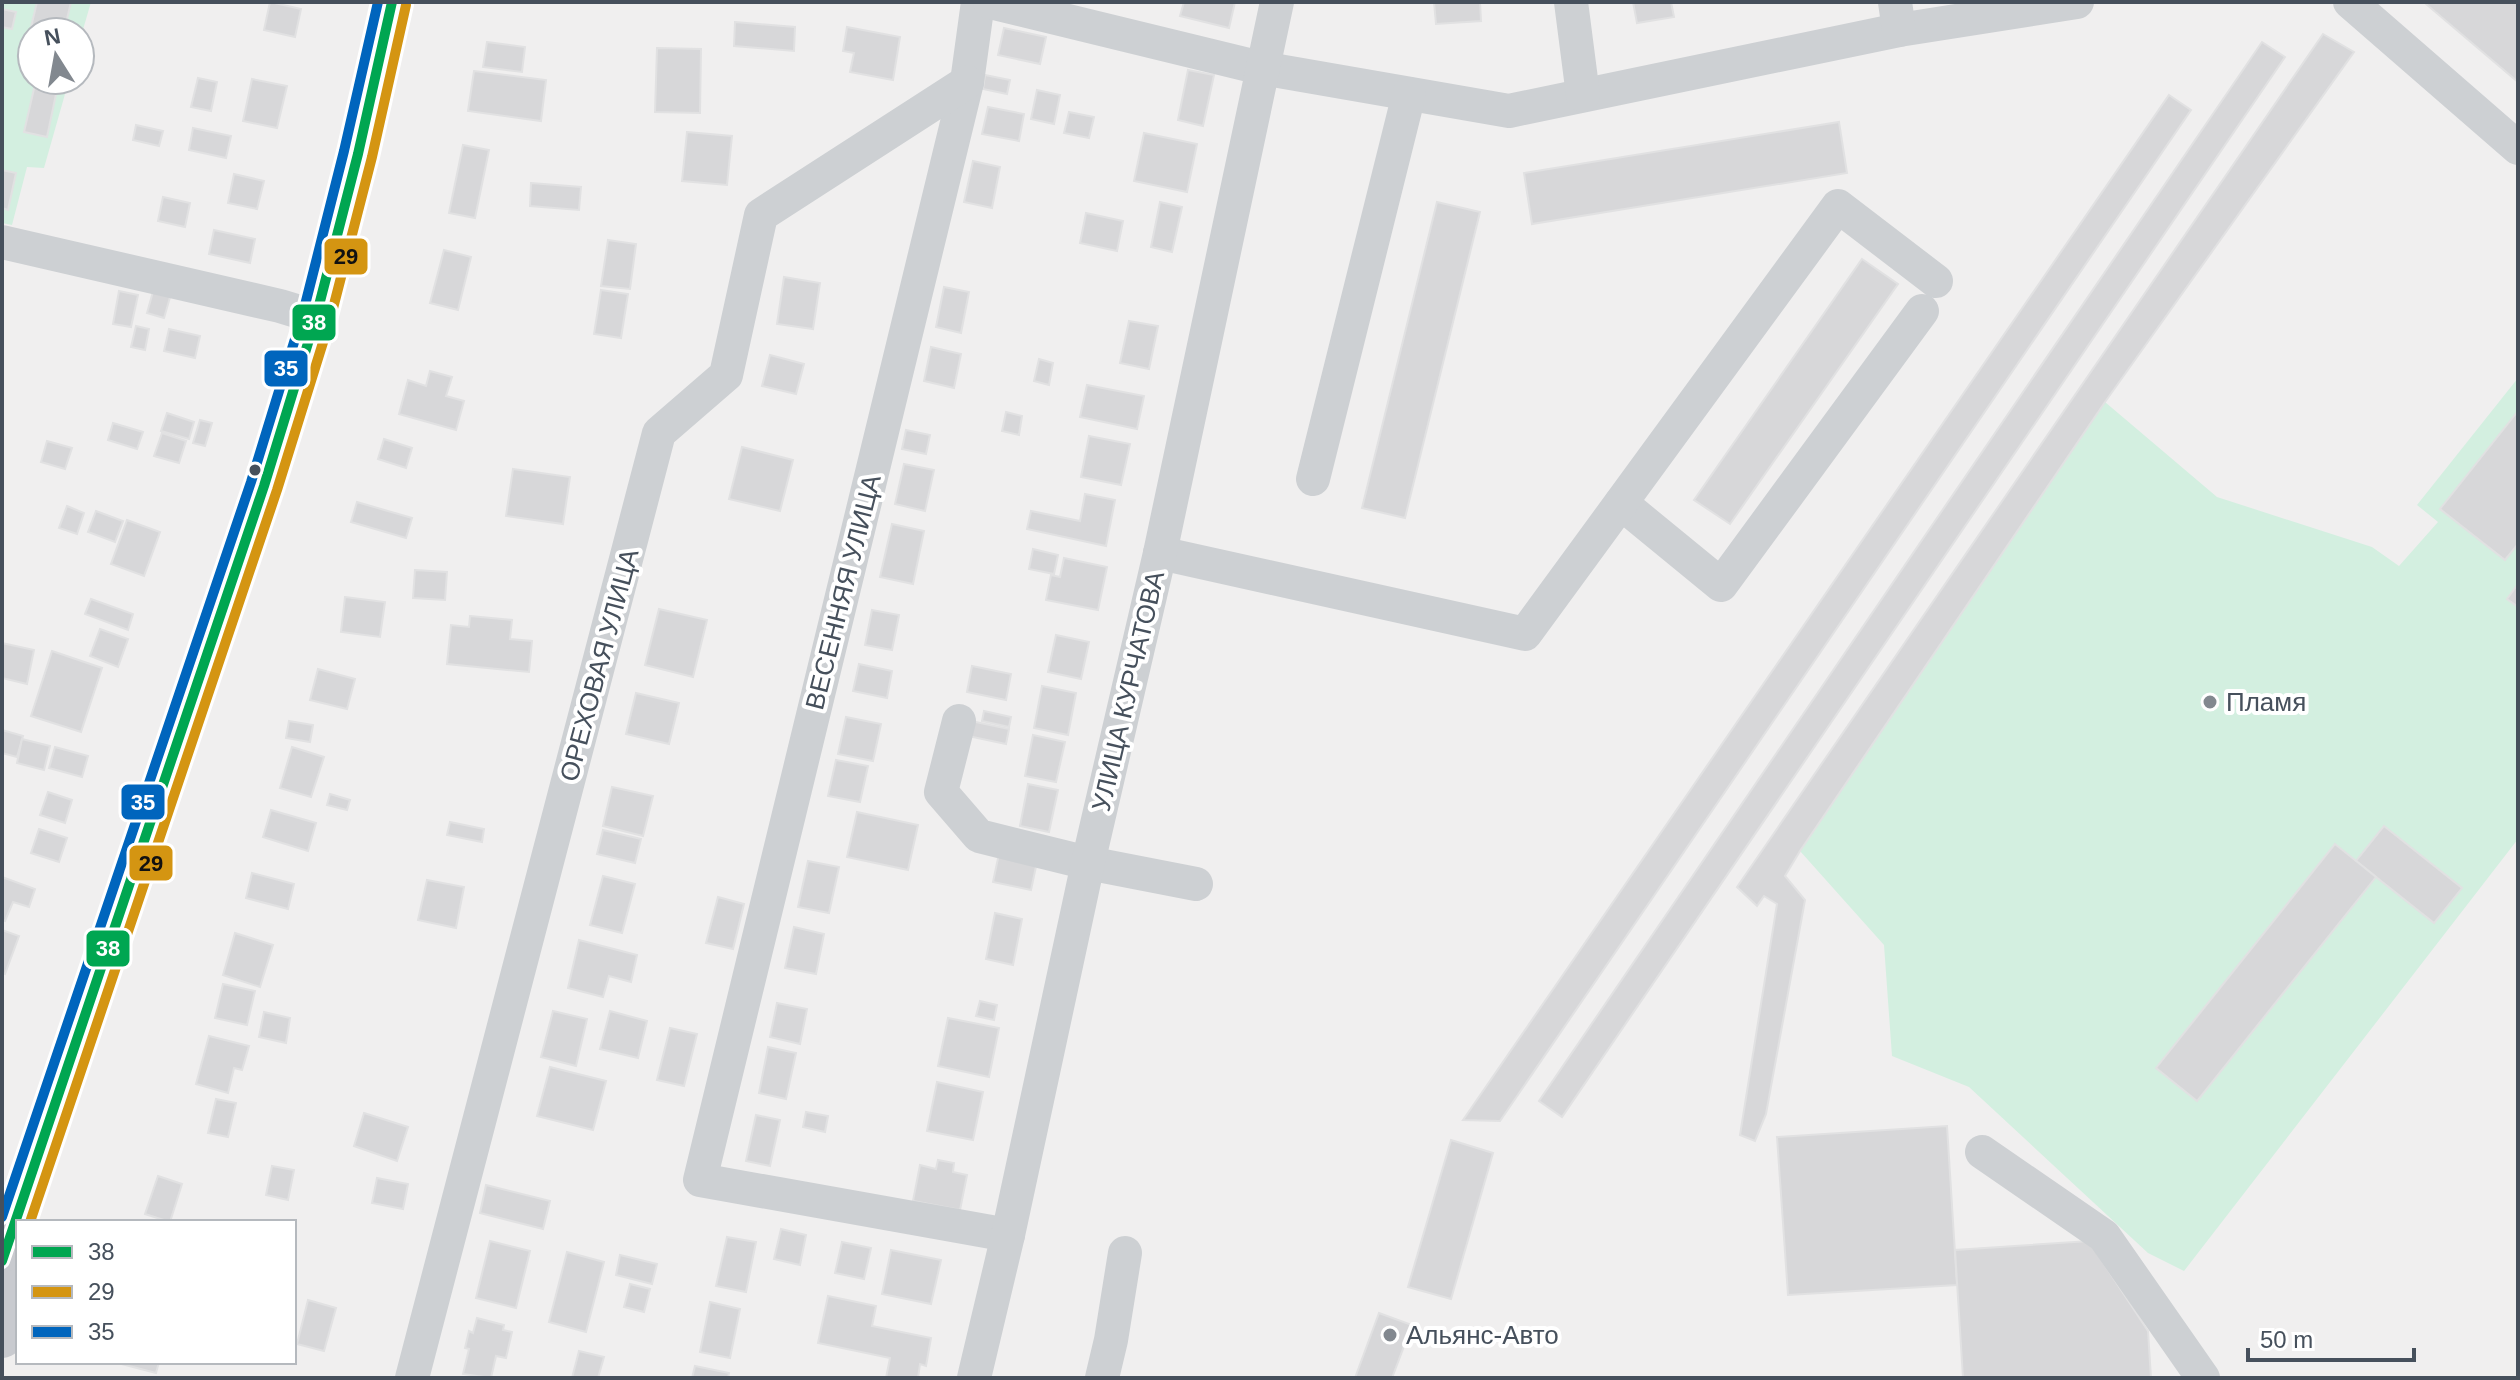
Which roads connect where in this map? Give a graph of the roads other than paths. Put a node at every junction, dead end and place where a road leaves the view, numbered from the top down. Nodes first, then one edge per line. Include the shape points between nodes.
1 (392, 2) edge
2 (417, 2) edge
3 (978, 2) edge
4 (990, 2) edge
5 (1277, 2) edge
6 (1571, 2) edge
7 (2077, 2) edge
8 (2350, 2) edge
9 (1897, 16) edge
10 (1261, 68) junction
11 (967, 82) junction
12 (1409, 94) junction
13 (1583, 95) junction
14 (2518, 148) edge
15 (2, 242) edge
16 (1936, 281) dead end
17 (1922, 311) dead end
18 (316, 317) junction
19 (1313, 479) dead end
20 (1621, 503) junction
21 (1160, 553) junction
22 (959, 721) dead end
23 (1088, 863) junction
24 (1196, 884) dead end
25 (1982, 1152) dead end
26 (42, 1220) edge
27 (1008, 1235) junction
28 (1125, 1253) dead end
29 (2, 1261) edge
30 (16, 1296) edge
31 (2, 1337) edge
32 (412, 1378) edge
33 (974, 1378) edge
34 (1102, 1378) edge
35 (2203, 1378) edge

1 - 18 main road
2 - 26 main road via 340,325
3 - 11 street, ВЕСЕННЯЯ УЛИЦА
4 - 10 street
5 - 10 street, УЛИЦА КУРЧАТОВА
6 - 13 street
7 - 9 street
8 - 14 street
9 - 13 street
10 - 12 street
10 - 21 street, УЛИЦА КУРЧАТОВА
11 - 27 street, ВЕСЕННЯЯ УЛИЦА via 700,1180
11 - 32 street, ОРЕХОВАЯ УЛИЦА via 761,215 726,375 659,433
12 - 13 street via 1509,111
12 - 19 street
15 - 18 street
16 - 20 street via 1838,206
17 - 20 street via 1721,585
18 - 29 main road
20 - 21 street via 1525,634
21 - 23 street, УЛИЦА КУРЧАТОВА
22 - 23 street via 941,792 979,836
23 - 24 street
23 - 27 street, УЛИЦА КУРЧАТОВА
25 - 35 street via 2104,1236
27 - 33 street, УЛИЦА КУРЧАТОВА
28 - 34 street
30 - 31 main road

